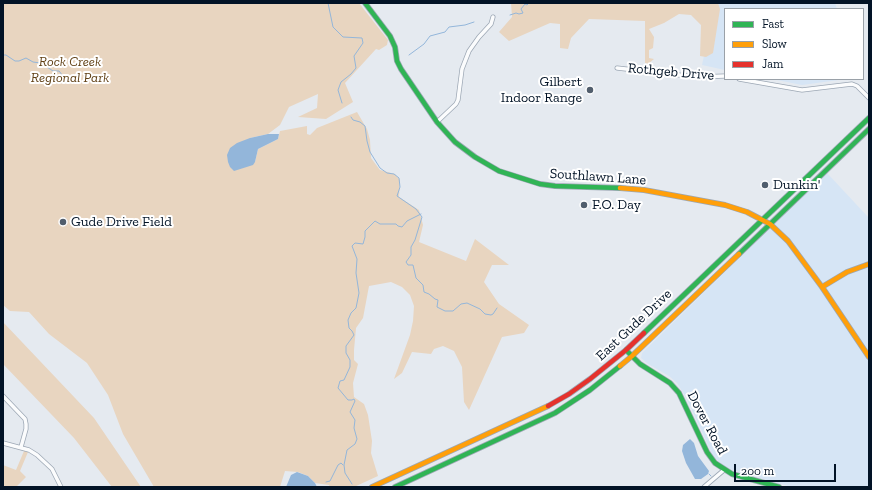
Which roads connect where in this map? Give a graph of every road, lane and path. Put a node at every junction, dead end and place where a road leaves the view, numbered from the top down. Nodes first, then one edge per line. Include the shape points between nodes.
1 (365, 3) edge
2 (493, 17) dead end
3 (617, 68) dead end
4 (724, 76) edge
5 (746, 80) edge
6 (869, 98) edge
7 (869, 118) edge
8 (437, 122) junction
9 (869, 129) edge
10 (762, 219) junction
11 (770, 224) junction
12 (869, 264) edge
13 (822, 287) junction
14 (626, 350) junction
15 (632, 356) junction
16 (869, 357) edge
17 (3, 396) edge
18 (3, 443) edge
19 (21, 447) junction
20 (724, 470) junction
21 (61, 487) edge
22 (372, 487) edge
23 (395, 487) edge
24 (704, 487) edge
25 (779, 487) edge

1 - 8 main road, Southlawn Lane via 390,36 401,69
2 - 8 street via 491,24 469,51 462,69 456,104
3 - 4 street, Rothgeb Drive via 697,77
5 - 6 street via 802,90 852,84
7 - 10 main road, East Gude Drive
8 - 10 main road, Southlawn Lane via 455,142 475,157 499,171 540,184 644,190 725,205
9 - 11 main road, East Gude Drive
10 - 11 main road, Southlawn Lane
10 - 14 main road, East Gude Drive
11 - 13 main road, Southlawn Lane via 788,241
11 - 15 main road, East Gude Drive
12 - 13 main road via 847,272
13 - 16 main road, Southlawn Lane
14 - 15 main road, Dover Road
14 - 22 main road, East Gude Drive via 569,394 542,409
15 - 20 main road, Dover Road via 676,389 707,452
15 - 23 main road, East Gude Drive via 590,390 555,413
17 - 19 street via 25,419 26,430
18 - 19 street
19 - 21 street via 46,462
20 - 24 street
20 - 25 main road, Dover Road via 736,476

